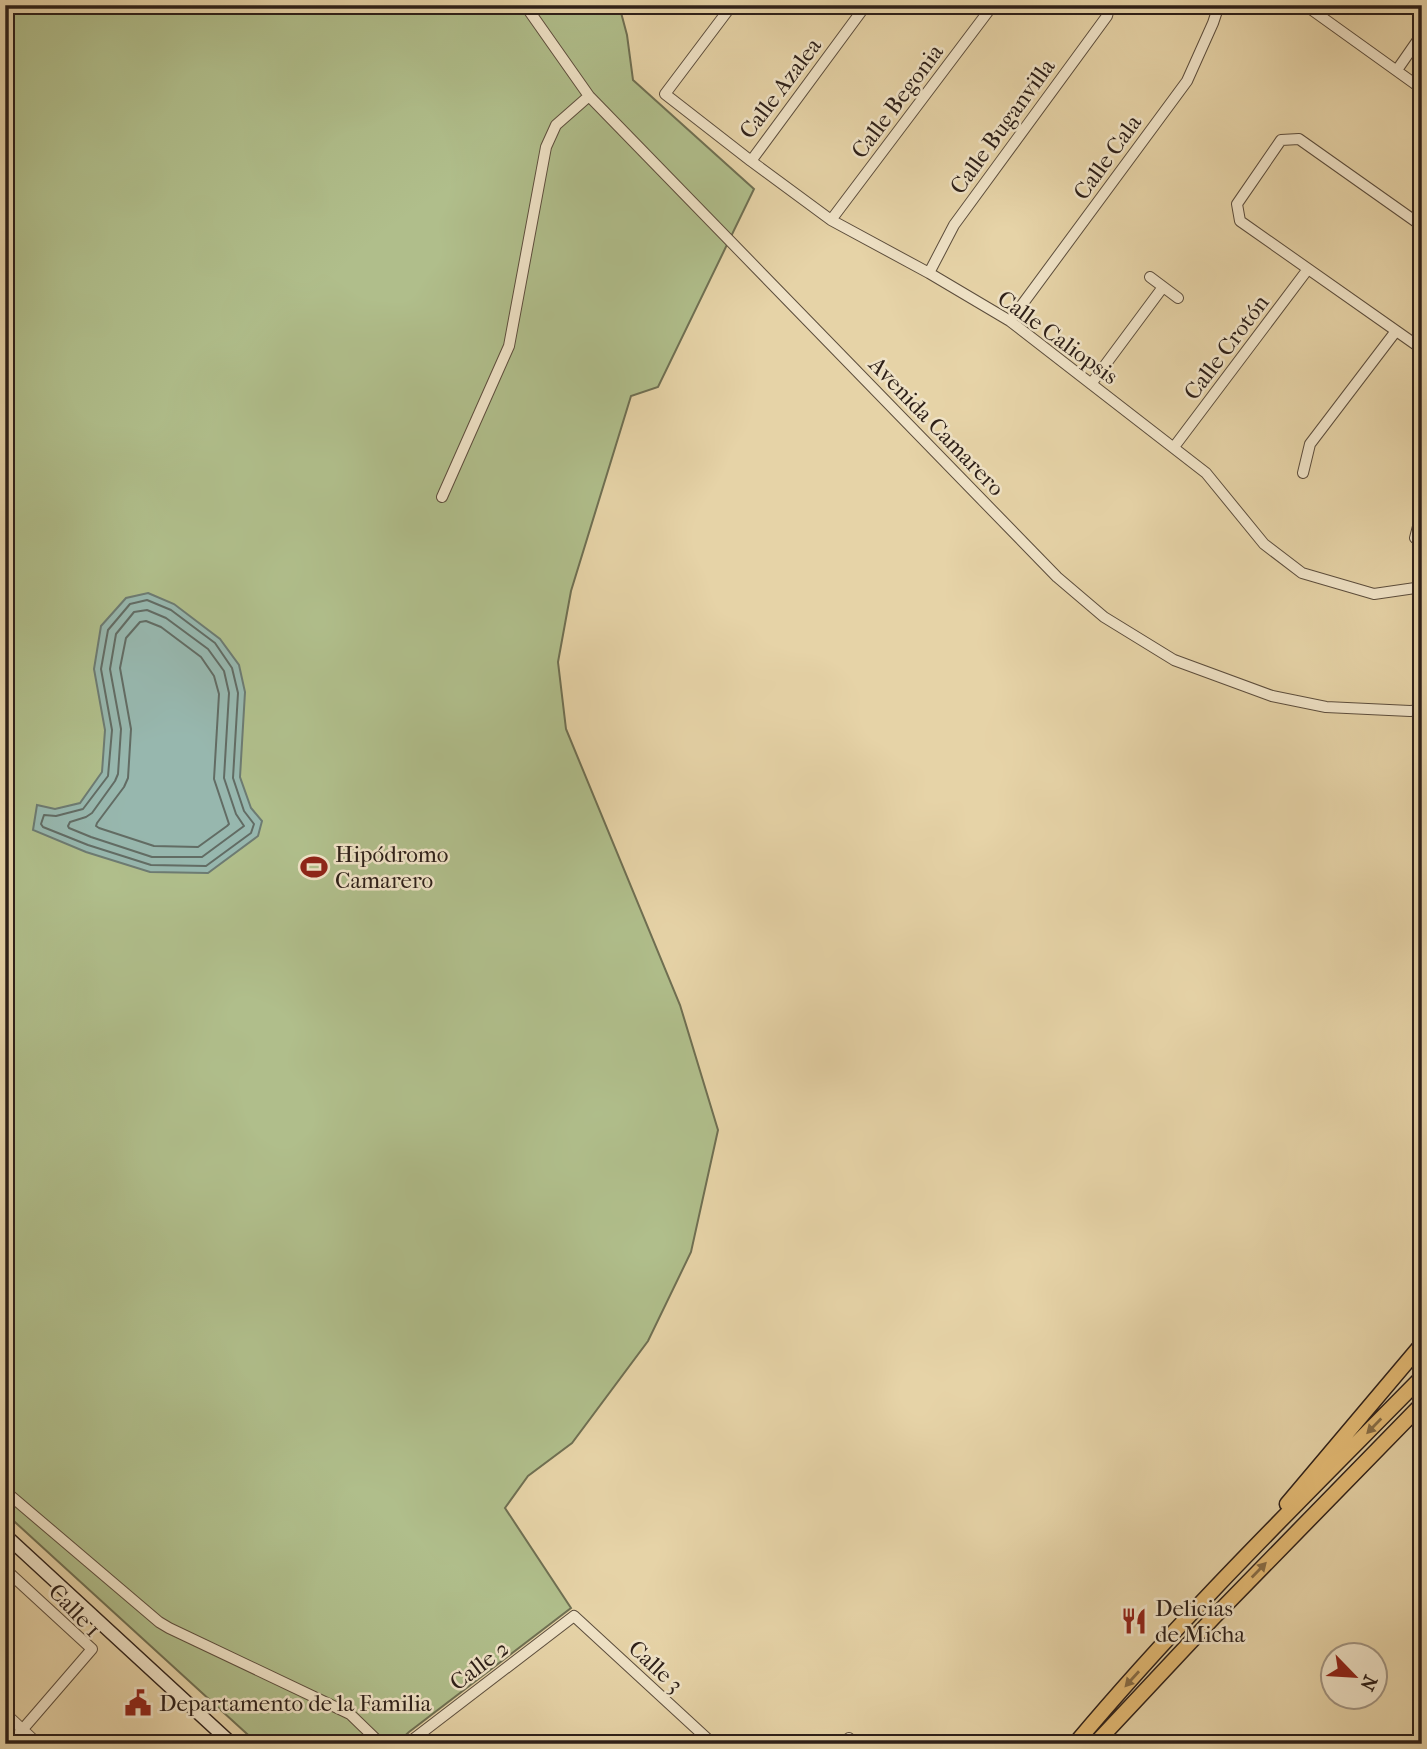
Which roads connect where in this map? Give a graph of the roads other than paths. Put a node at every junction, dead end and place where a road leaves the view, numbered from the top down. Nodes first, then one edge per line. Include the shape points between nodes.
1 (525, 5) edge
2 (732, 5) edge
3 (866, 5) edge
4 (993, 5) edge
5 (1110, 5) edge
6 (1219, 5) edge
7 (1305, 5) edge
8 (1422, 34) edge
9 (1397, 70) junction
10 (1422, 89) edge
11 (589, 96) junction
12 (751, 161) junction
13 (831, 220) junction
14 (1422, 226) edge
15 (1308, 269) junction
16 (929, 273) junction
17 (1150, 276) dead end
18 (1163, 287) junction
19 (1178, 298) dead end
20 (1010, 321) junction
21 (1395, 331) junction
22 (1422, 349) edge
23 (1091, 384) junction
24 (1174, 447) junction
25 (1303, 473) dead end
26 (442, 496) dead end
27 (1422, 511) edge
28 (1415, 538) dead end
29 (1422, 587) edge
30 (1422, 710) edge
31 (1422, 1344) edge
32 (1422, 1377) edge
33 (1422, 1404) edge
34 (5, 1491) edge
35 (5, 1535) edge
36 (1256, 1548) junction
37 (5, 1569) edge
38 (574, 1616) joint
39 (5, 1713) edge
40 (23, 1730) junction
41 (10, 1744) edge
42 (38, 1744) edge
43 (232, 1744) edge
44 (381, 1744) edge
45 (407, 1744) edge
46 (713, 1744) edge
47 (1075, 1744) edge
48 (1095, 1744) edge

1 - 11 street, Avenida Camarero
2 - 12 street, Calle Caliopsis via 665,94
3 - 12 street, Calle Azalea
4 - 13 street, Calle Begonia
5 - 16 street, Calle Buganvilla via 1107,16 954,225
6 - 20 street, Calle Cala via 1187,81
7 - 9 street
8 - 9 street
9 - 10 street
11 - 26 street via 556,125 546,147 509,346
11 - 30 street, Avenida Camarero via 1057,577 1104,617 1174,660 1272,696 1326,707
12 - 13 street, Calle Caliopsis
13 - 16 street, Calle Caliopsis
14 - 15 street via 1299,139 1281,140 1237,205 1240,221
15 - 21 street
15 - 24 street, Calle Crotón
16 - 20 street, Calle Caliopsis
17 - 18 street
18 - 19 street
18 - 23 street
20 - 23 street, Calle Caliopsis
21 - 22 street
21 - 25 street via 1310,444
23 - 24 street, Calle Caliopsis
24 - 29 street, Calle Caliopsis via 1206,473 1264,544 1302,573 1374,594
27 - 28 street
31 - 36 main road
32 -> 36 main road
48 -> 33 main road
34 - 44 street via 159,1622 350,1714
35 - 43 main road
36 -> 47 main road
37 - 40 street, Calle 1 via 92,1650
38 - 45 street, Calle 2
38 - 46 street, Calle 3
39 - 40 street
40 - 41 street, Calle 1
40 - 42 street

